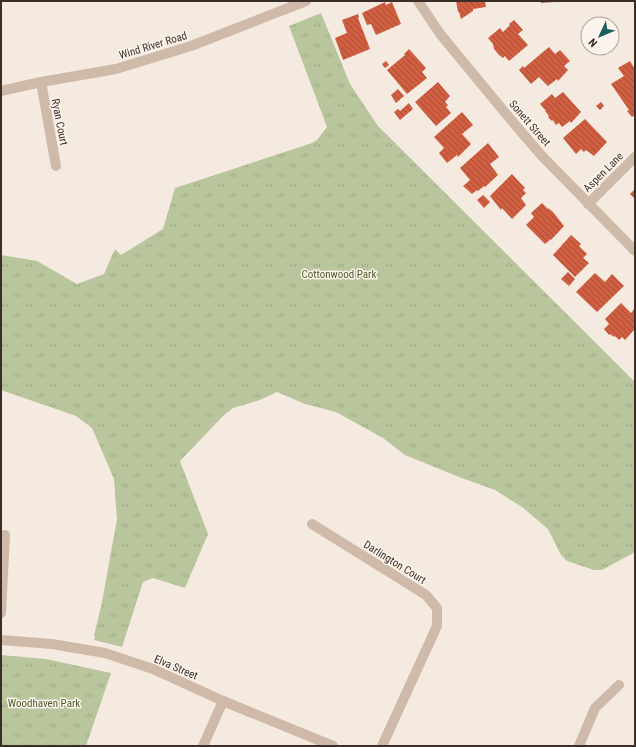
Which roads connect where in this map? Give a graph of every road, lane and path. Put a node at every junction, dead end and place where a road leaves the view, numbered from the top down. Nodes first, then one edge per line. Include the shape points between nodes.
1 (306, 1) edge
2 (418, 1) edge
3 (40, 82) junction
4 (1, 91) edge
5 (635, 157) edge
6 (56, 166) dead end
7 (588, 204) junction
8 (635, 251) edge
9 (312, 524) dead end
10 (5, 535) dead end
11 (1, 613) edge
12 (1, 640) edge
13 (619, 685) dead end
14 (223, 701) junction
15 (203, 746) edge
16 (333, 746) edge
17 (382, 746) edge
18 (579, 746) edge

1 - 3 street, Wind River Road via 191,46 116,69
2 - 7 street, Sonett Street via 441,35 508,116
3 - 4 street, Wind River Road
3 - 6 street, Ryan Court
5 - 7 street, Aspen Lane
7 - 8 street, Sonett Street
9 - 17 street, Darlington Court via 426,595 437,608 437,626
10 - 11 street
12 - 14 street, Elva Street via 52,644 104,653 153,669
13 - 18 street via 595,708
14 - 15 street
14 - 16 street, Elva Street

